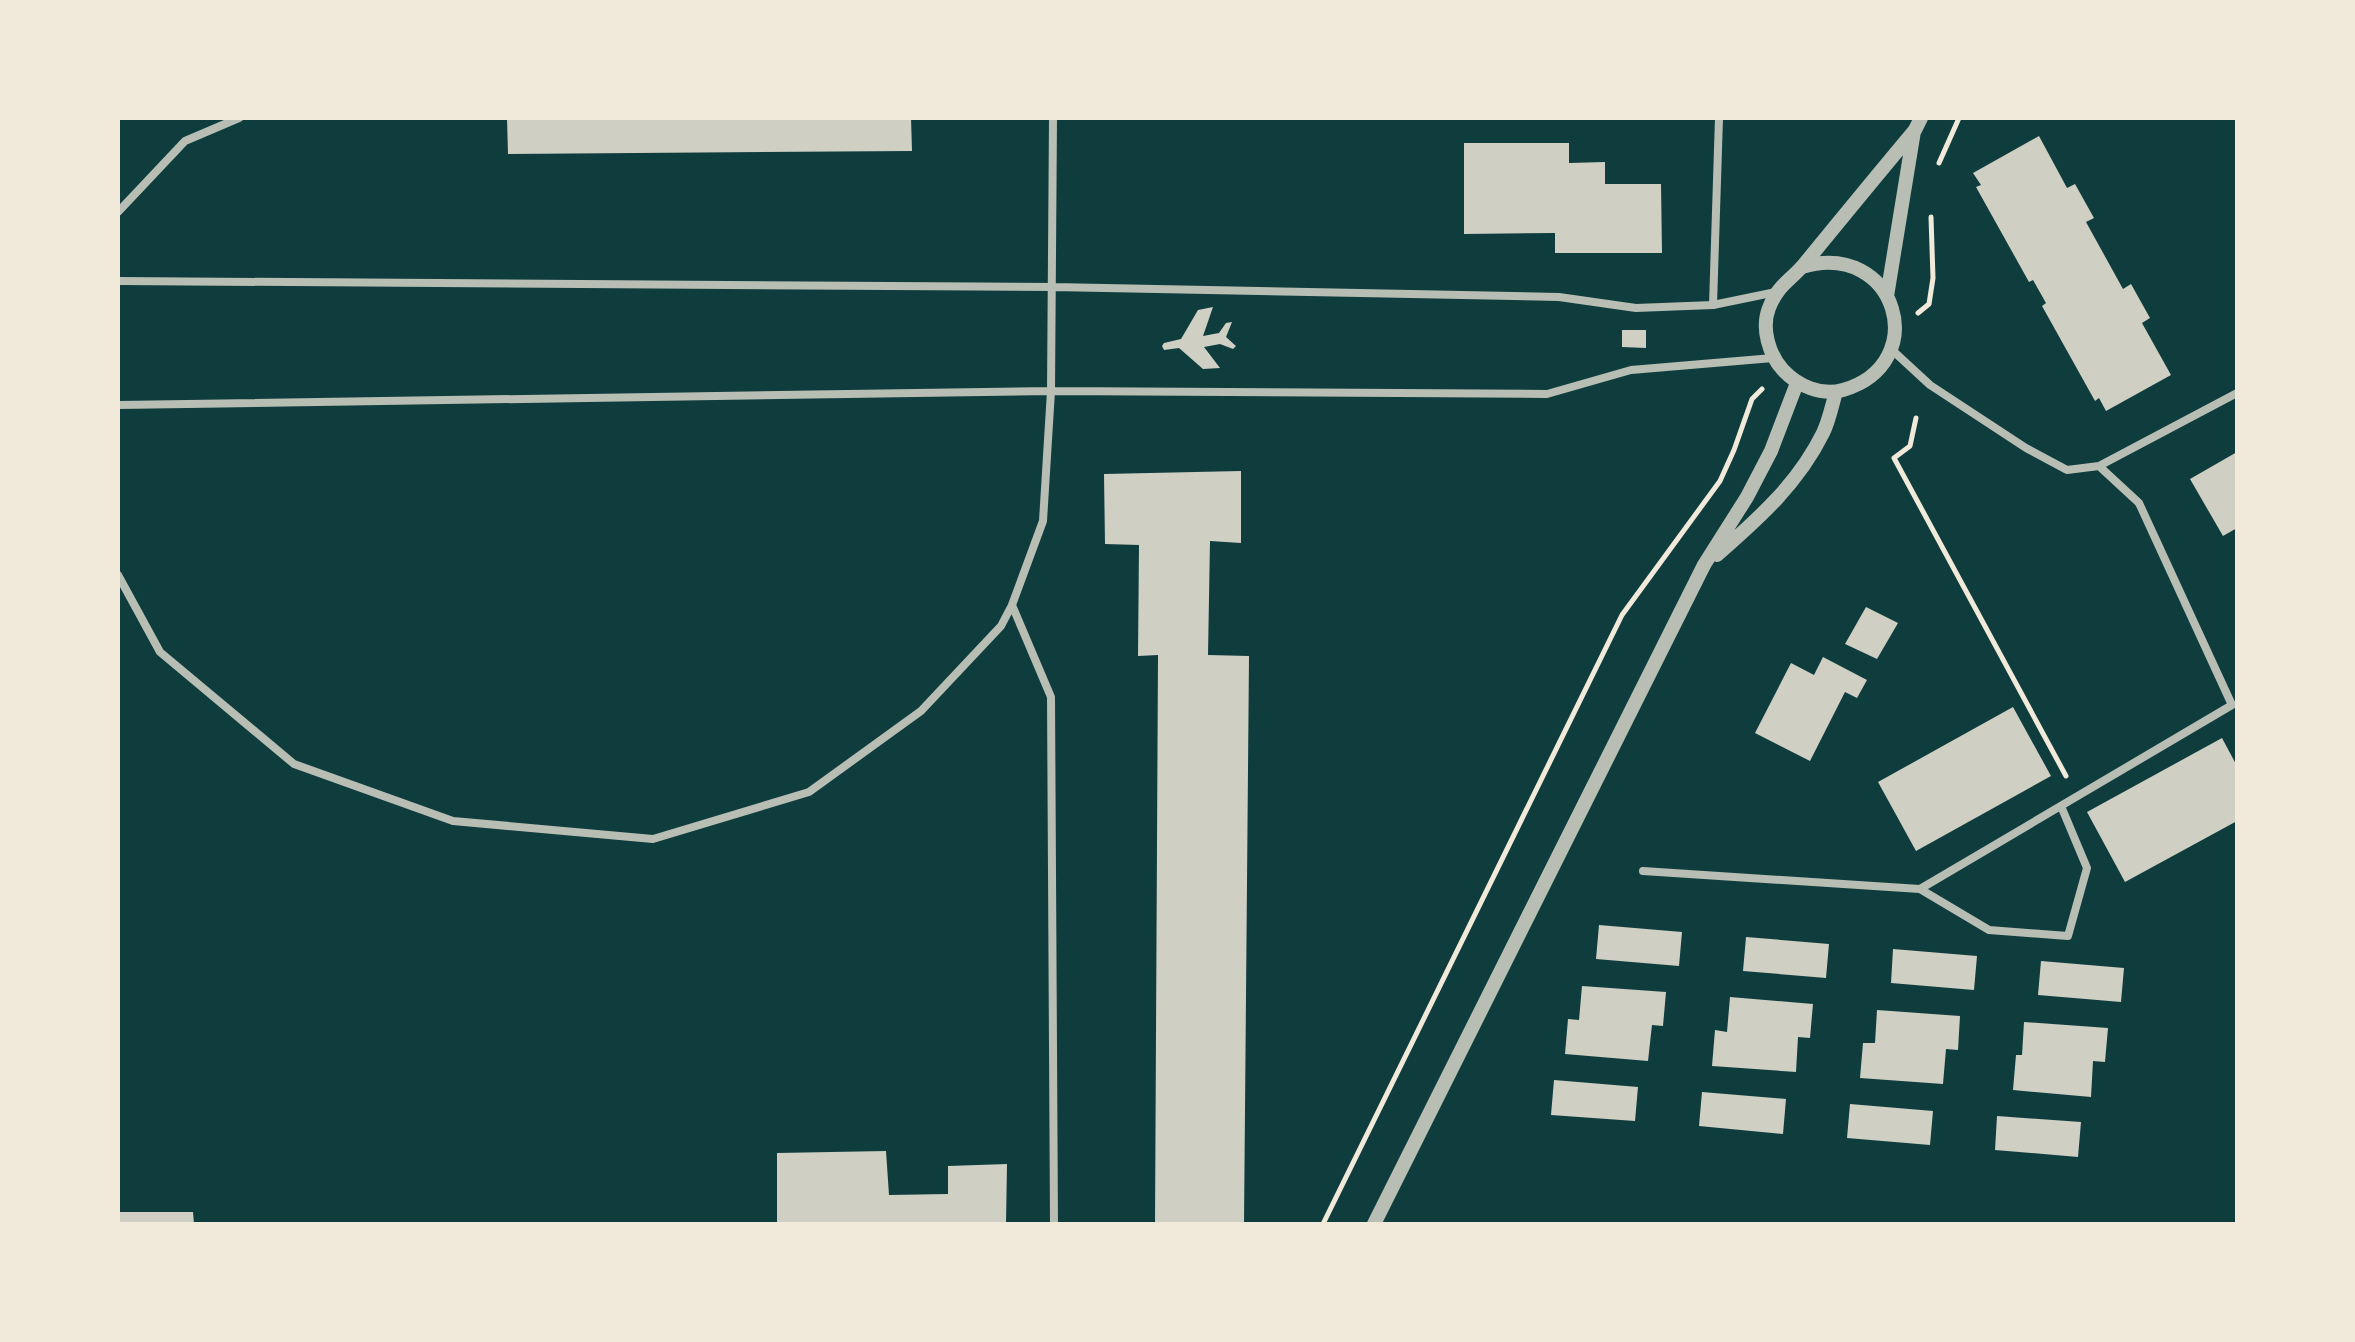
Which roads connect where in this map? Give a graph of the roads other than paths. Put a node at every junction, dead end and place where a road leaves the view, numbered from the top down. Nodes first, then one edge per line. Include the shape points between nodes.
1 (239, 118) edge
2 (1053, 118) edge
3 (1719, 118) edge
4 (1918, 124) edge
5 (118, 212) edge
6 (1802, 267) junction
7 (118, 281) edge
8 (1053, 287) junction
9 (1776, 292) junction
10 (1887, 296) junction
11 (1713, 305) junction
12 (1891, 349) junction
13 (1773, 358) junction
14 (1797, 383) junction
15 (1051, 391) junction
16 (1836, 392) junction
17 (2237, 393) edge
18 (118, 405) edge
19 (2099, 466) junction
20 (1704, 565) junction
21 (118, 575) edge
22 (1012, 605) junction
23 (2061, 806) junction
24 (1643, 871) dead end
25 (1920, 889) junction
26 (1054, 1224) edge
27 (1374, 1224) edge

1 - 5 street via 185,141
2 - 8 street
3 - 11 street
4 - 6 street
4 - 10 street
6 - 9 street
6 - 10 street via 1822,261 1843,263 1873,278
7 - 8 street
8 - 11 street via 1559,297 1636,308
8 - 15 street
9 - 11 street
9 - 13 street via 1767,313 1766,336
10 - 12 street via 1894,314
12 - 16 street via 1880,369 1857,386
12 - 19 street via 1930,385 2026,448 2067,470
13 - 14 street
13 - 15 street via 1631,370 1547,394
14 - 16 street
14 - 20 street via 1771,451
15 - 18 street
15 - 22 street via 1043,521
16 - 20 street via 1824,432 1798,474 1767,511
17 - 19 street
19 - 23 street via 2139,503 2232,705
20 - 27 street
21 - 22 street via 160,652 294,764 453,821 653,839 809,792 921,711 1001,626
22 - 26 street via 1051,697
23 - 25 street
23 - 25 street via 2087,868 2068,936 1989,930
24 - 25 street

